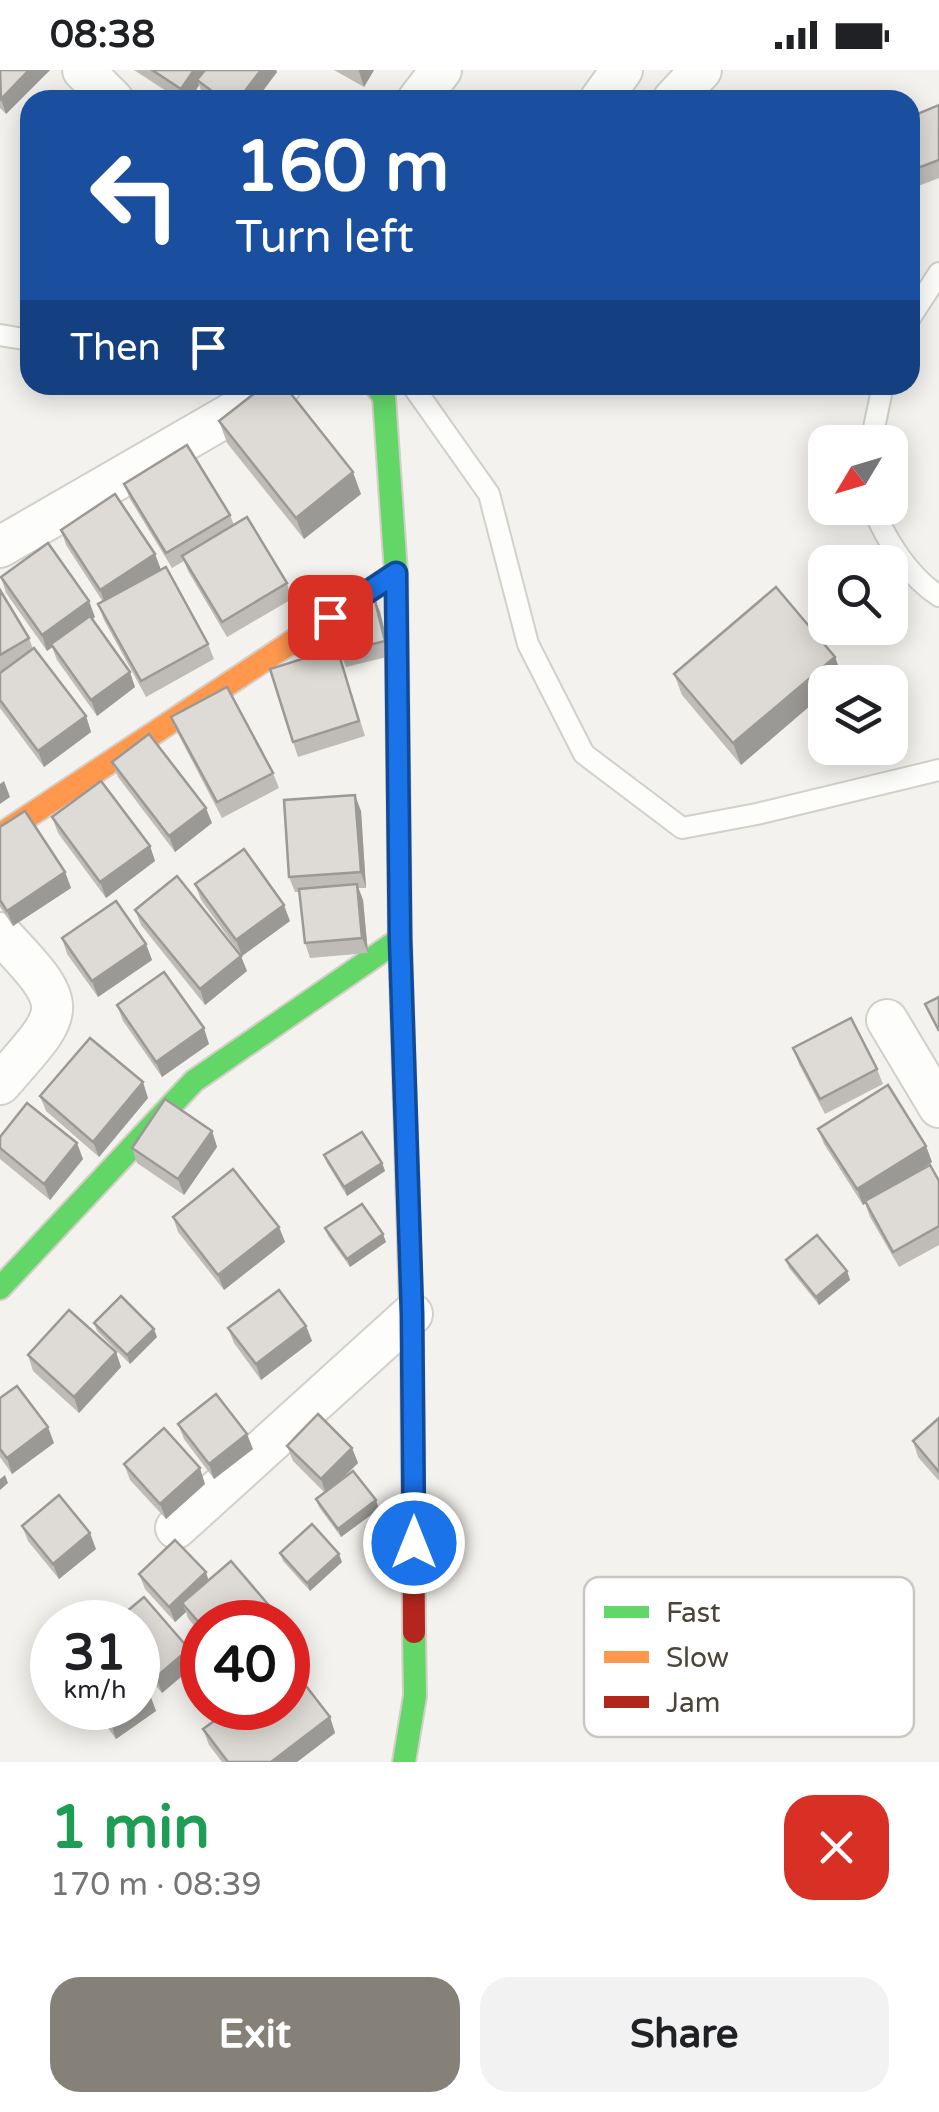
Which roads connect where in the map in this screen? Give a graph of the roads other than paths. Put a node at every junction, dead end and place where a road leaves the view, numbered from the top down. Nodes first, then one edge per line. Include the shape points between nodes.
1 (83, 70) edge
2 (441, 70) edge
3 (701, 70) edge
4 (103, 90) edge
5 (426, 90) edge
6 (682, 90) edge
7 (939, 273) edge
8 (920, 302) edge
9 (264, 395) edge
10 (392, 395) edge
11 (398, 395) edge
12 (880, 395) edge
13 (874, 425) edge
14 (880, 525) edge
15 (0, 546) edge
16 (396, 573) junction
17 (939, 596) edge
18 (939, 770) edge
19 (0, 835) edge
20 (0, 934) edge
21 (400, 939) junction
22 (887, 1020) dead end
23 (0, 1084) edge
24 (939, 1107) edge
25 (0, 1288) edge
26 (412, 1314) junction
27 (176, 1528) dead end
28 (404, 1762) edge

1 - 4 street
2 - 5 street
3 - 6 street
7 - 8 lane
9 - 15 street
10 - 16 street
11 - 18 lane via 489,494 528,644 584,754 682,828
12 - 13 lane
14 - 17 lane via 922,585
16 - 19 street
16 - 21 street
20 - 23 street via 43,978 54,1006 49,1028
21 - 25 street via 194,1081
21 - 26 street
22 - 24 street
26 - 27 street
26 - 28 street via 415,1696

